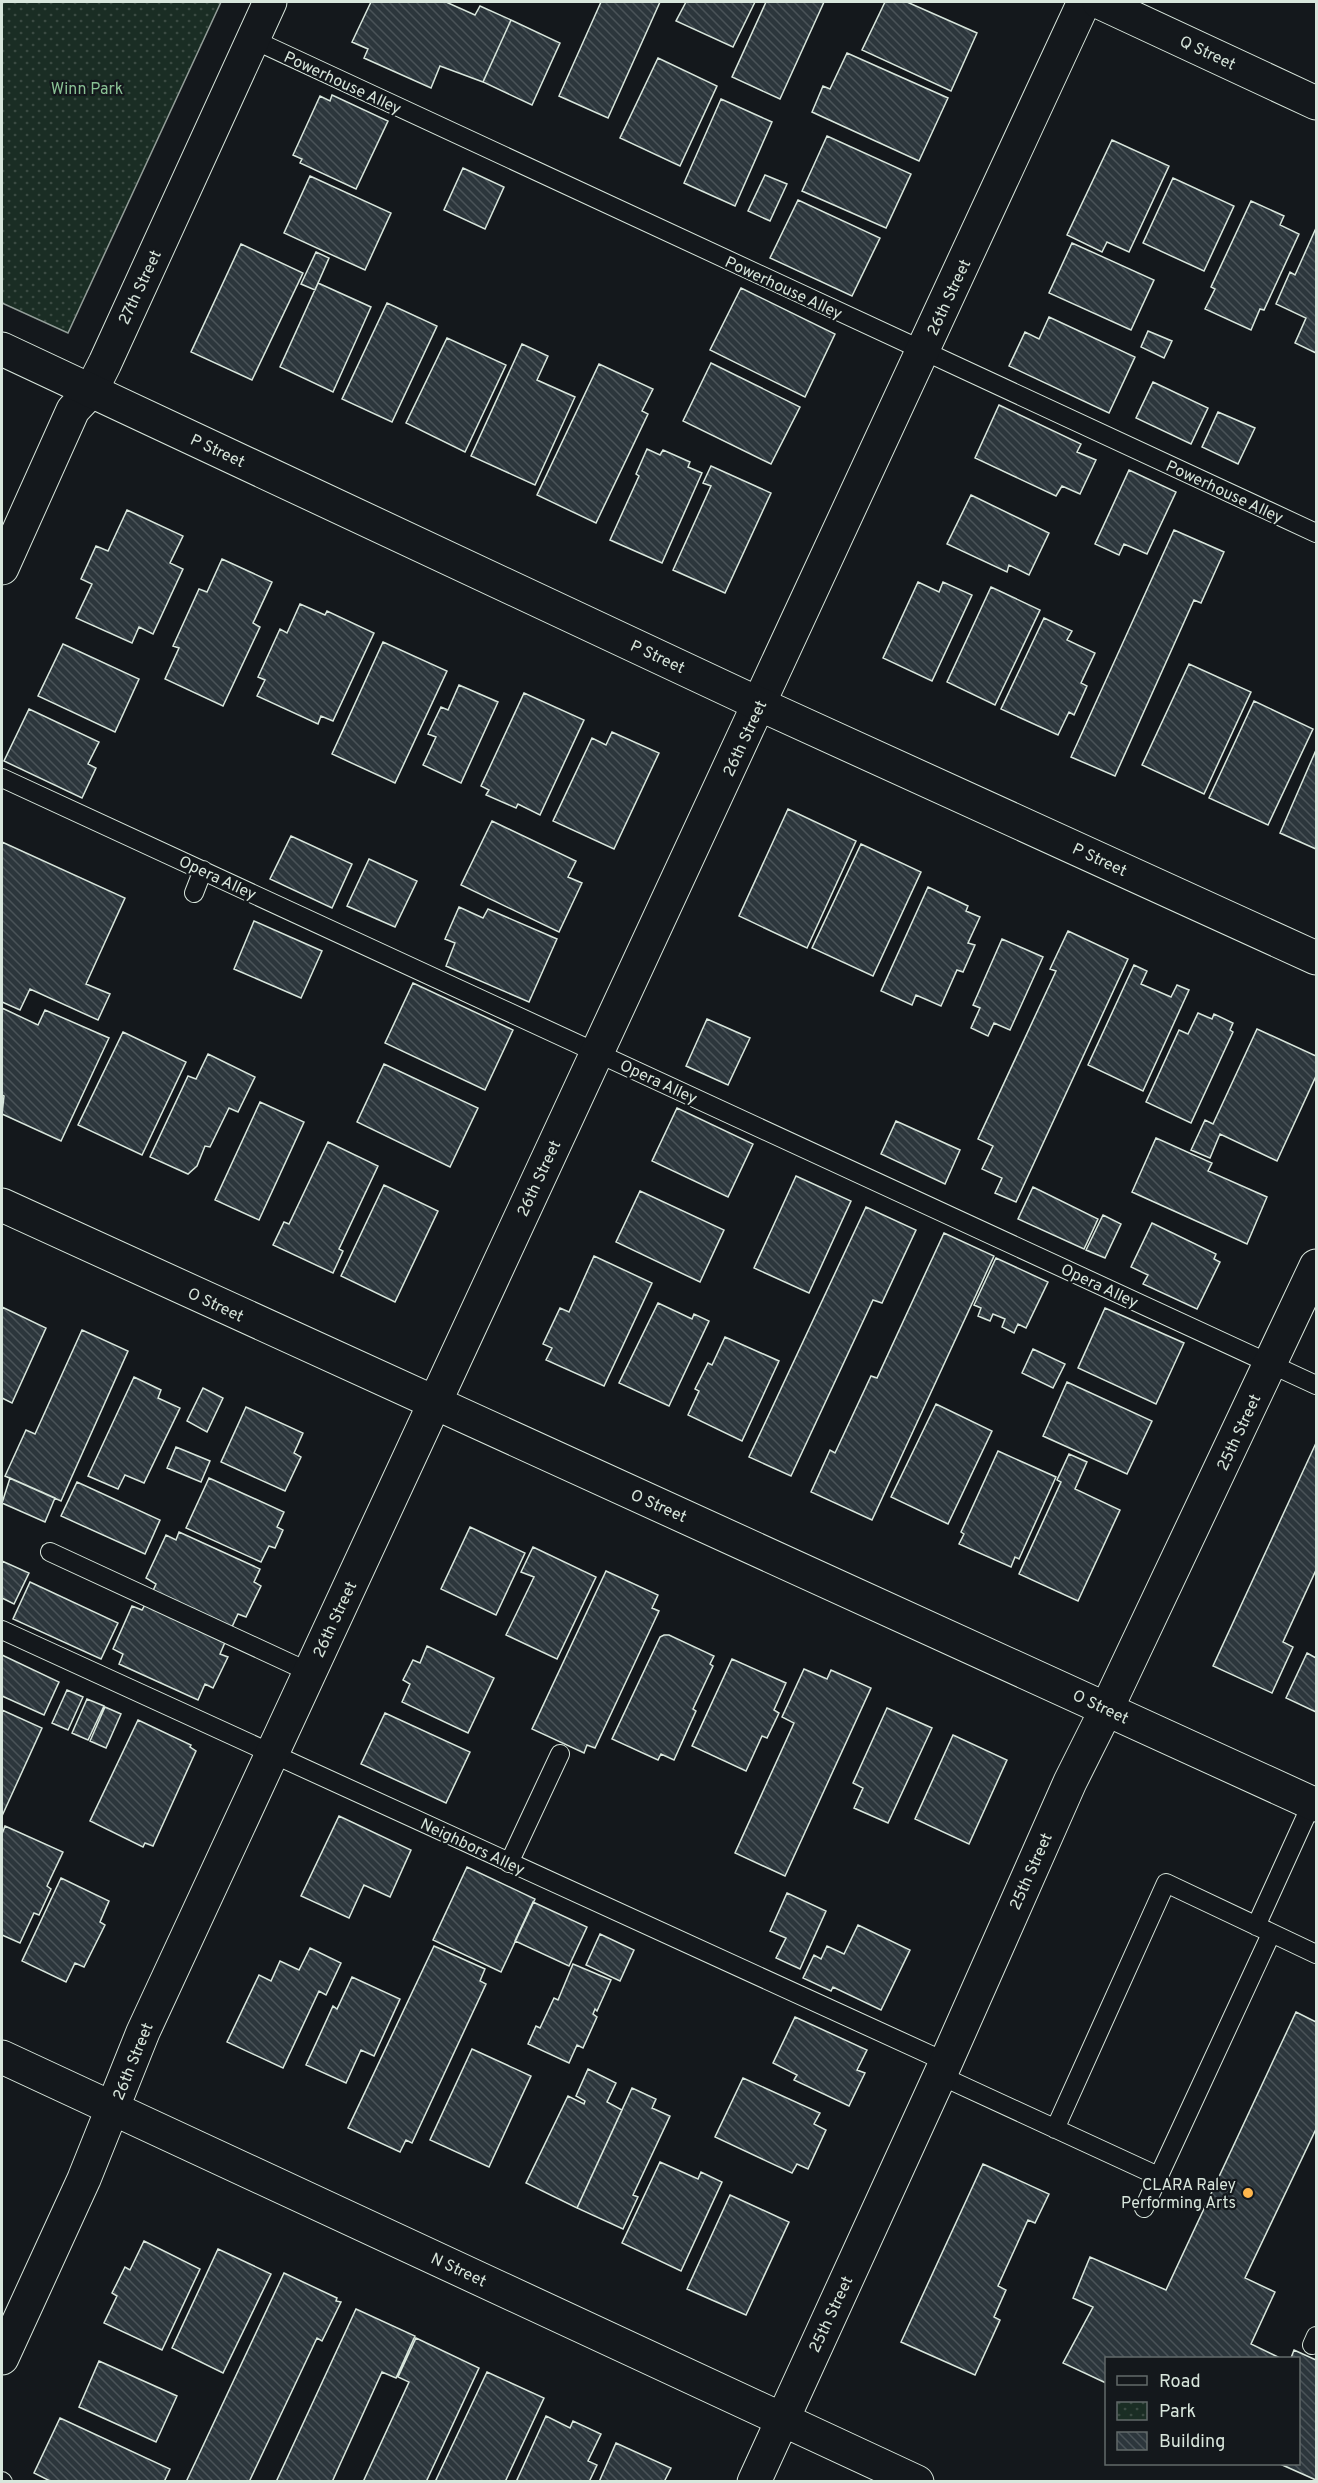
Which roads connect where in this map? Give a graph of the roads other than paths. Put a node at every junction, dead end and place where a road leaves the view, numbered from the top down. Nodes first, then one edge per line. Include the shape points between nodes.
1 (270, 2) edge
2 (1084, 2) edge
3 (1098, 2) edge
4 (252, 39) junction
5 (1317, 103) edge
6 (2, 349) edge
7 (923, 352) junction
8 (91, 391) junction
9 (1317, 533) edge
10 (2, 568) edge
11 (759, 704) junction
12 (2, 778) edge
13 (203, 870) junction
14 (194, 893) dead end
15 (1317, 958) edge
16 (597, 1053) junction
17 (2, 1205) edge
18 (1317, 1266) edge
19 (1270, 1364) junction
20 (1317, 1385) edge
21 (433, 1403) junction
22 (50, 1552) dead end
23 (2, 1630) edge
24 (309, 1672) junction
25 (1107, 1708) junction
26 (271, 1754) junction
27 (560, 1754) dead end
28 (1315, 1804) edge
29 (509, 1863) junction
30 (1263, 1930) junction
31 (1317, 1954) edge
32 (2, 2057) edge
33 (942, 2069) junction
34 (114, 2108) junction
35 (1055, 2129) junction
36 (1158, 2176) junction
37 (1144, 2208) dead end
38 (2, 2358) edge
39 (782, 2420) junction
40 (754, 2481) edge
41 (917, 2481) edge

1 - 4 street, 27th Street
2 - 7 street, 26th Street
3 - 5 street, Q Street
4 - 7 lane, Powerhouse Alley
4 - 8 street, 27th Street
6 - 8 street, P Street
7 - 9 lane, Powerhouse Alley
7 - 11 street, 26th Street
8 - 10 street, 27th Street via 73,410
8 - 11 street, P Street
11 - 15 street, P Street
11 - 16 street, 26th Street
12 - 13 lane, Opera Alley
13 - 14 lane
13 - 16 lane, Opera Alley
16 - 19 lane, Opera Alley
16 - 21 street, 26th Street
17 - 21 street, O Street
18 - 19 street, 25th Street
19 - 20 lane, Opera Alley
19 - 25 street, 25th Street
21 - 24 street, 26th Street
21 - 25 street, O Street
22 - 24 lane
23 - 26 lane, Neighbors Alley
24 - 26 street, 26th Street
25 - 28 street, O Street
25 - 33 street, 25th Street
26 - 29 lane, Neighbors Alley
26 - 34 street, 26th Street via 143,2031
27 - 29 lane
28 - 30 lane
29 - 33 lane, Neighbors Alley
30 - 31 lane
30 - 35 lane via 1166,1883
30 - 36 lane
32 - 34 street, N Street
33 - 35 lane, Neighbors Alley
33 - 39 street, 25th Street
34 - 38 street, 26th Street
34 - 39 street, N Street
35 - 36 lane, Neighbors Alley
36 - 37 lane
39 - 40 street, 25th Street
39 - 41 street, N Street

